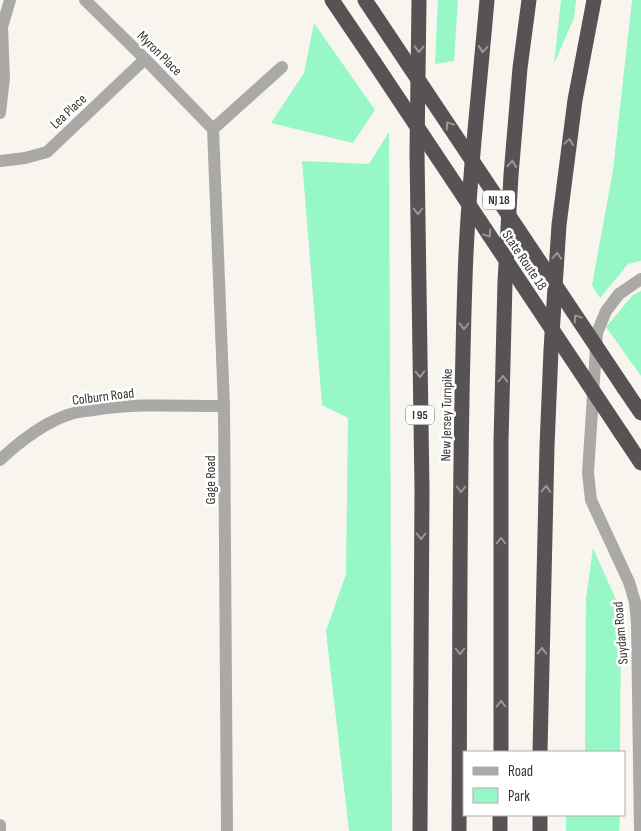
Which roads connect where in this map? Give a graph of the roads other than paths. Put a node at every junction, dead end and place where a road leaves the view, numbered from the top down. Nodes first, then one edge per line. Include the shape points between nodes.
1 (10, 0) edge
2 (85, 0) edge
3 (332, 0) edge
4 (420, 0) edge
5 (487, 0) edge
6 (529, 0) edge
7 (594, 0) edge
8 (369, 6) edge
9 (1, 27) edge
10 (145, 59) junction
11 (282, 66) dead end
12 (0, 114) edge
13 (213, 128) junction
14 (0, 161) edge
15 (641, 279) edge
16 (224, 406) junction
17 (641, 413) edge
18 (0, 460) edge
19 (641, 463) edge
20 (500, 751) edge
21 (540, 751) edge
22 (500, 816) edge
23 (540, 816) edge
24 (0, 825) edge
25 (0, 831) edge
26 (227, 831) edge
27 (420, 831) edge
28 (459, 831) edge
29 (500, 831) edge
30 (540, 831) edge
31 (640, 831) edge

1 - 9 street
2 - 10 street, Myron Place
3 -> 19 highway, State Route 18 / NJ 18, bridge
4 -> 27 highway, New Jersey Turnpike / I 95 via 417,162 422,489
5 -> 28 highway, New Jersey Turnpike via 465,277
20 -> 6 highway via 505,282 520,68
21 -> 7 highway via 547,447 559,225 575,100
17 -> 8 highway, State Route 18 / NJ 18, bridge
9 - 12 street via 4,78
10 - 13 street, Myron Place
10 - 14 street, Lea Place via 47,152
11 - 13 street
13 - 16 street, Gage Road
15 - 31 street, Suydam Road via 619,294 606,311 597,333 588,473 591,500 634,602
16 - 18 street, Colburn Road via 109,407 74,413 44,426
16 - 26 street, Gage Road
22 - 29 highway
23 - 30 highway
24 - 25 street

